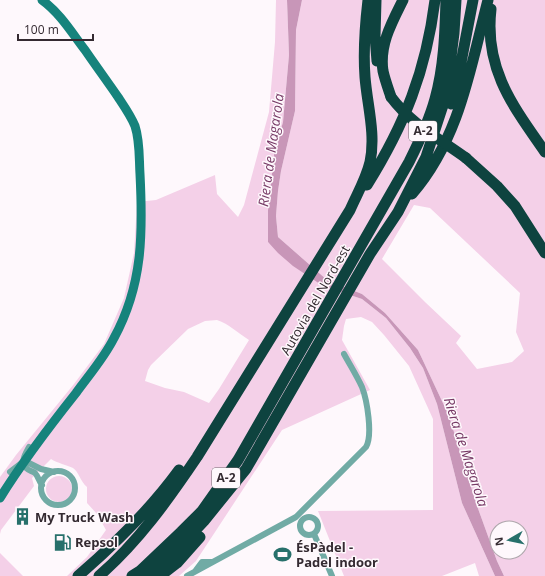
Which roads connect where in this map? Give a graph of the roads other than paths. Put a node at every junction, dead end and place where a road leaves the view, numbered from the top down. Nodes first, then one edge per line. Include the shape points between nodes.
1 (42, 0) edge
2 (368, 0) edge
3 (376, 0) edge
4 (403, 0) edge
5 (435, 0) edge
6 (446, 0) edge
7 (456, 0) edge
8 (473, 0) edge
9 (488, 0) edge
10 (492, 0) edge
11 (392, 97) junction
12 (545, 152) edge
13 (412, 185) junction
14 (350, 210) junction
15 (398, 212) junction
16 (365, 252) junction
17 (545, 253) edge
18 (344, 354) dead end
19 (256, 360) junction
20 (300, 364) junction
21 (30, 449) junction
22 (33, 464) junction
23 (26, 466) junction
24 (246, 469) junction
25 (13, 472) junction
26 (54, 472) junction
27 (42, 485) junction
28 (0, 488) edge
29 (0, 498) edge
30 (314, 534) dead end
31 (78, 576) edge
32 (99, 576) edge
33 (132, 576) edge
34 (148, 576) edge
35 (160, 576) edge
36 (187, 576) edge
37 (332, 576) edge

1 - 21 main road via 64,22 110,85 132,121 138,141 141,227 136,282 114,339 97,366
2 - 14 highway via 364,48 372,148 366,177
3 - 11 highway via 376,59 382,82
4 - 11 highway via 388,31 382,52 383,72
5 - 14 highway via 426,53 414,94 382,161
6 - 16 highway, Autovia del Nord-est / A-2 via 442,62 430,116
7 - 13 highway, Autovia del Nord-est / A-2 via 446,96 426,157
8 - 13 highway via 450,106 432,152
9 - 15 highway via 468,82 452,128 430,170
10 - 12 highway via 490,40 498,74 515,107
11 - 17 highway, bridge via 415,122 466,158 497,186 515,206
13 - 15 highway, Autovia del Nord-est / A-2
14 - 19 highway
15 - 16 highway, Autovia del Nord-est / A-2
16 - 20 highway, Autovia del Nord-est / A-2
18 - 36 street via 362,387 370,434 369,443 360,455 291,520
19 - 31 highway via 167,488 126,532
19 - 32 highway via 197,458 171,495 147,526
20 - 24 highway, Autovia del Nord-est / A-2
20 - 33 highway, Autovia del Nord-est / A-2 via 202,511
21 - 22 street
21 - 23 main road
21 - 25 main road
22 - 23 street
22 - 26 street
23 - 25 main road
23 - 27 street
24 - 34 highway, Autovia del Nord-est / A-2 via 204,521
24 - 35 highway via 210,526 177,562
25 - 28 main road
25 - 29 main road
26 - 27 street via 46,477
26 - 27 street via 63,472 71,478 75,487 69,501 57,504 48,501 42,493
30 - 37 street

